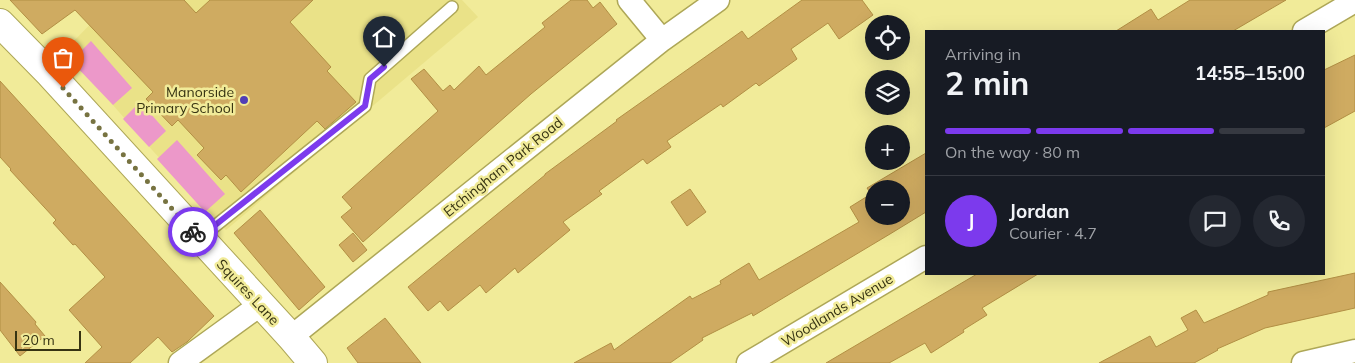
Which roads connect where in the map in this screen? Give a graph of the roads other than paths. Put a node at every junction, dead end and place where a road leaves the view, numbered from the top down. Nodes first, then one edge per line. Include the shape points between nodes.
1 (629, 0) edge
2 (718, 0) edge
3 (1355, 0) edge
4 (452, 7) dead end
5 (0, 23) edge
6 (1306, 30) edge
7 (662, 40) junction
8 (199, 238) junction
9 (925, 258) edge
10 (260, 305) junction
11 (291, 337) junction
12 (1355, 351) edge
13 (180, 363) edge
14 (313, 363) edge
15 (748, 363) edge
16 (1303, 363) edge

1 - 7 street
2 - 7 street, Etchingham Park Road
3 - 6 street
4 - 8 lane via 370,79 365,106
5 - 8 street, Squires Lane
7 - 11 street, Etchingham Park Road
8 - 10 street, Squires Lane
9 - 15 street, Woodlands Avenue
10 - 11 street, Squires Lane
10 - 13 street
11 - 14 street, Squires Lane
12 - 16 street

